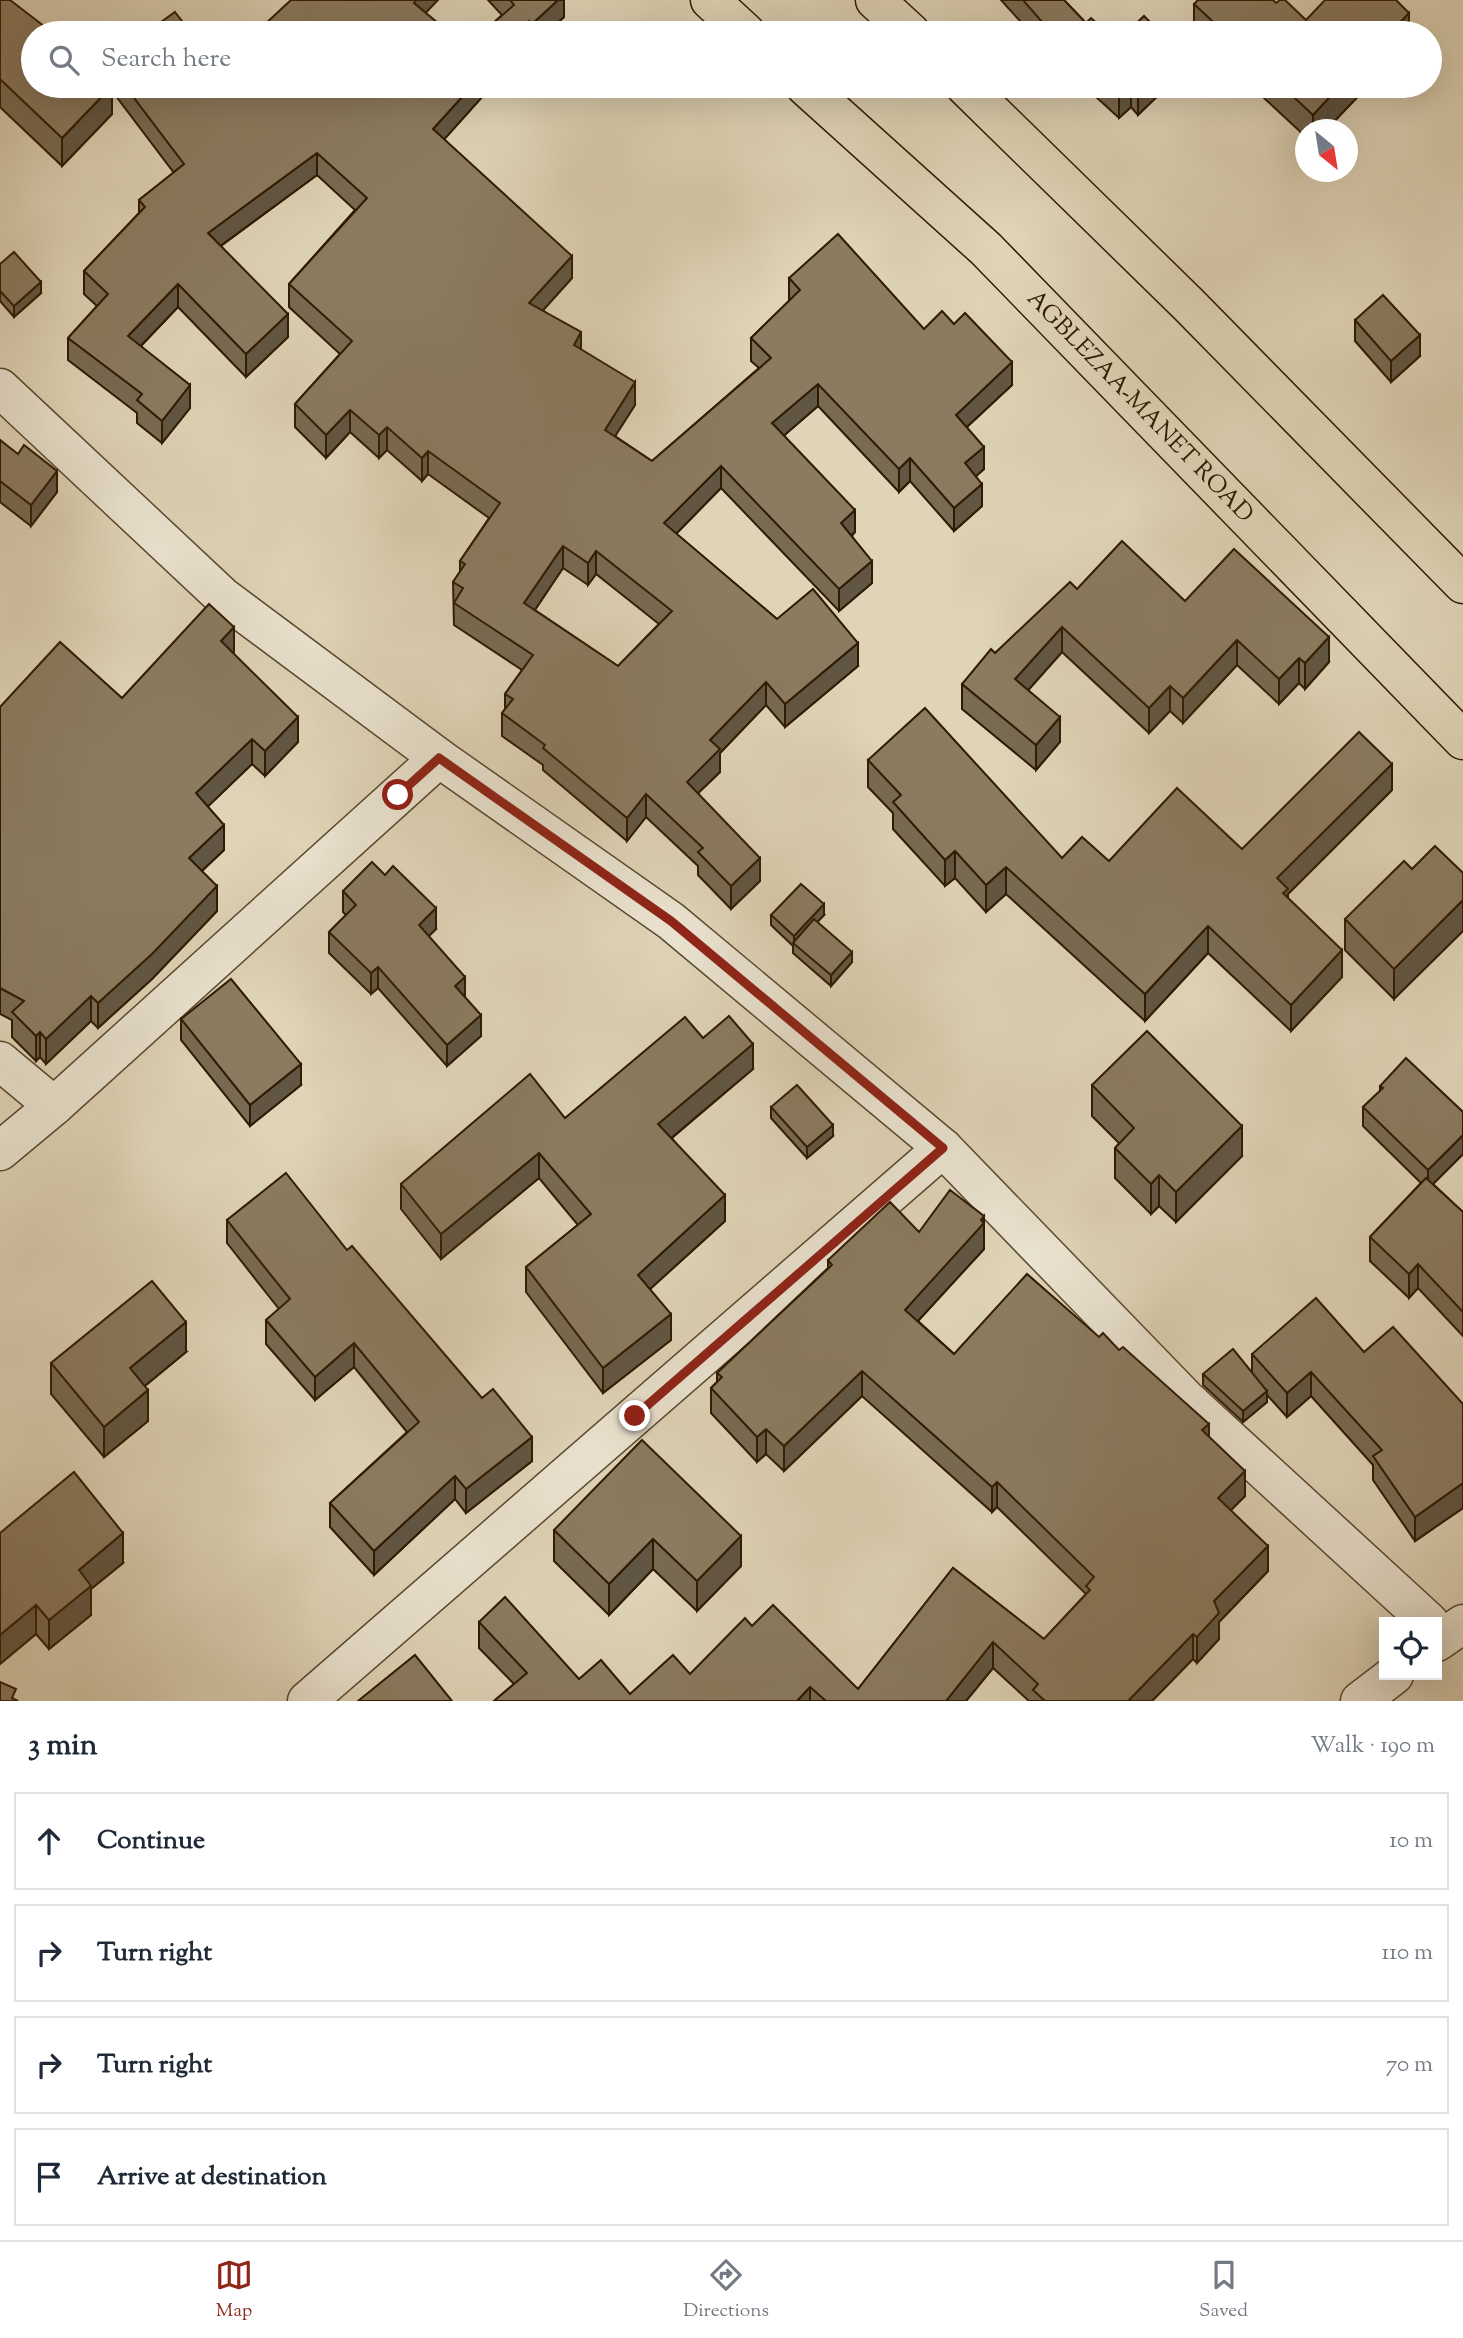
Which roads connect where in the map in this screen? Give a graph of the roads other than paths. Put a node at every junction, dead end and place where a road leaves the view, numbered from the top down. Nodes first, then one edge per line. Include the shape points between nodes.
1 (709, 0) edge
2 (875, 0) edge
3 (733, 21) edge
4 (898, 21) edge
5 (818, 98) edge
6 (977, 98) edge
7 (0, 388) edge
8 (1463, 584) edge
9 (1463, 740) edge
10 (439, 758) junction
11 (0, 1061) edge
12 (54, 1106) junction
13 (943, 1148) junction
14 (0, 1151) edge
15 (1427, 1617) edge
16 (1387, 1680) edge
17 (307, 1701) edge
18 (1360, 1701) edge

1 - 3 main road
2 - 4 main road
5 - 9 main road, AGBLEZAA-MANET ROAD via 986,249
6 - 8 main road
7 - 10 street via 223,597
10 - 12 street
10 - 13 street via 671,921
11 - 12 street
12 - 14 street
13 - 15 street via 1186,1399
13 - 17 street
16 - 18 street

